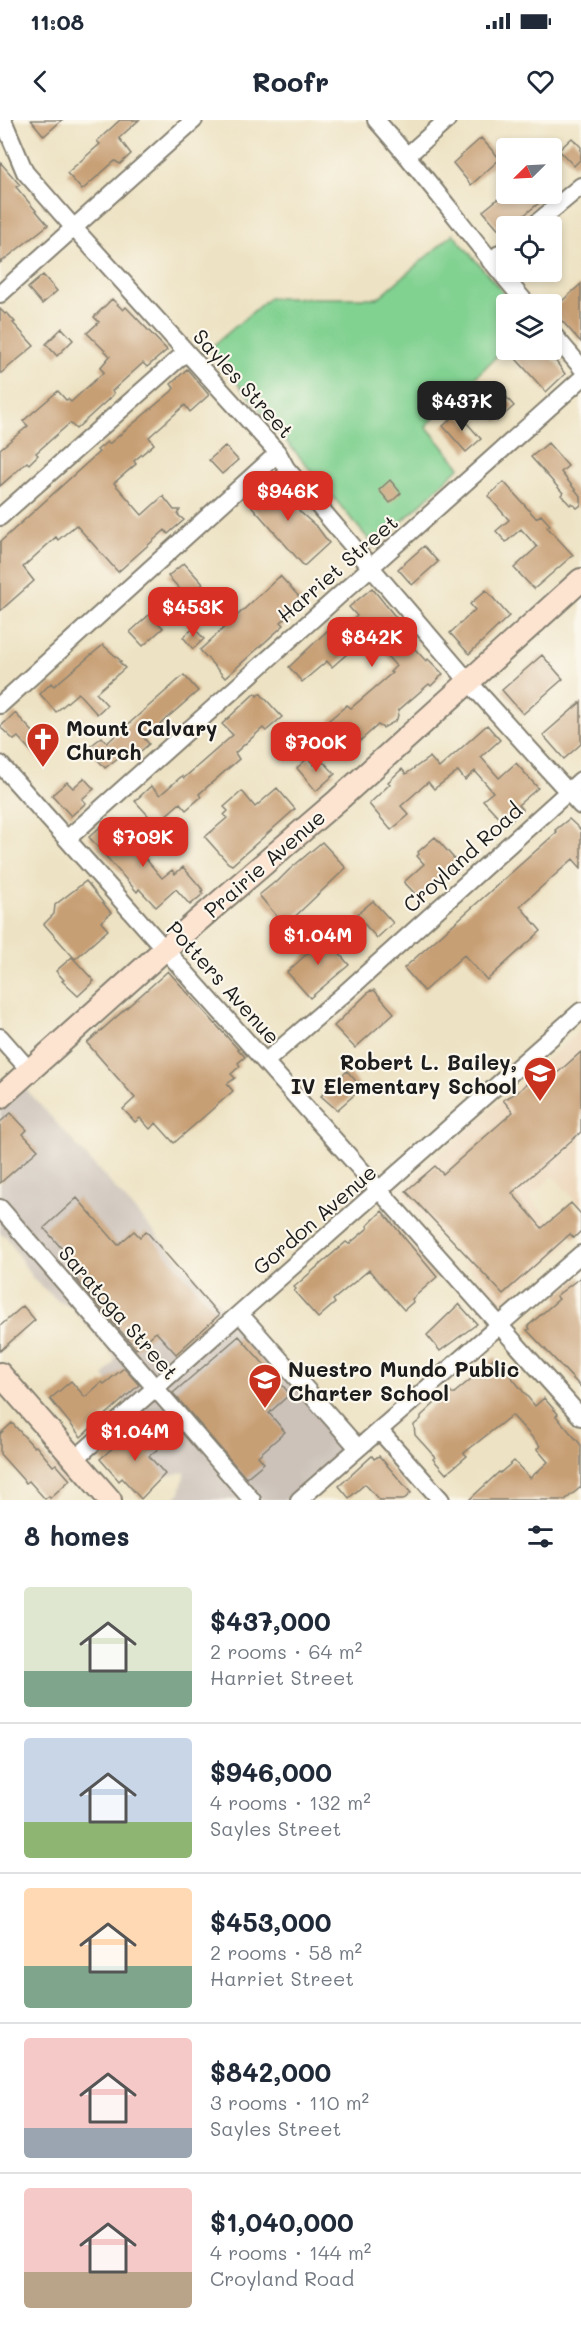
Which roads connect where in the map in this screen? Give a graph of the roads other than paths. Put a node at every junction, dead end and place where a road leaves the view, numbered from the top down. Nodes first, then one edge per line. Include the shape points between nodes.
1 (3, 120) edge
2 (194, 120) edge
3 (376, 120) edge
4 (447, 120) edge
5 (408, 155) junction
6 (581, 186) edge
7 (545, 216) edge
8 (74, 228) junction
9 (496, 256) edge
10 (490, 261) junction
11 (0, 294) edge
12 (518, 294) edge
13 (562, 345) edge
14 (186, 352) junction
15 (581, 367) edge
16 (581, 379) edge
17 (278, 453) junction
18 (0, 517) edge
19 (372, 568) junction
20 (581, 580) edge
21 (468, 681) junction
22 (0, 705) edge
23 (0, 764) edge
24 (581, 780) edge
25 (568, 792) junction
26 (581, 806) edge
27 (67, 839) junction
28 (165, 949) junction
29 (581, 1011) edge
30 (0, 1037) edge
31 (265, 1062) junction
32 (30, 1071) junction
33 (0, 1097) edge
34 (379, 1192) junction
35 (0, 1208) edge
36 (579, 1260) edge
37 (240, 1314) junction
38 (499, 1326) junction
39 (0, 1374) edge
40 (155, 1388) junction
41 (581, 1417) edge
42 (379, 1430) junction
43 (358, 1448) junction
44 (75, 1459) junction
45 (110, 1500) edge
46 (252, 1500) edge
47 (298, 1500) edge
48 (441, 1500) edge

1 - 8 street, Sayles Street via 25,172
2 - 8 street
3 - 5 street
4 - 5 street
5 - 10 street
6 - 7 street
8 - 11 street
8 - 14 street, Sayles Street
9 - 10 street
10 - 12 street
13 - 15 street
14 - 17 street, Sayles Street
14 - 18 street
16 - 19 street, Harriet Street
17 - 19 street, Sayles Street via 286,468
17 - 22 street
19 - 21 street, Sayles Street
19 - 27 street, Harriet Street
20 - 21 street, Prairie Avenue
21 - 25 street, Sayles Street
21 - 28 street, Prairie Avenue via 338,800
23 - 27 street, Potters Avenue
24 - 25 street, Croyland Road
25 - 26 street, Sayles Street
25 - 31 street, Croyland Road
27 - 28 street, Potters Avenue
28 - 31 street, Potters Avenue
28 - 32 street, Prairie Avenue
29 - 34 street, Gordon Avenue
30 - 32 street
31 - 34 street, Potters Avenue
32 - 33 street, Prairie Avenue
34 - 37 street, Gordon Avenue
34 - 38 street, Potters Avenue
35 - 40 street, Saratoga Street
36 - 38 street
37 - 40 street, Gordon Avenue
37 - 43 street
38 - 41 street, Potters Avenue
38 - 42 street
39 - 44 street
40 - 44 street, Gordon Avenue
40 - 46 street, Saratoga Street
42 - 43 street
42 - 48 street
43 - 47 street
44 - 45 street

